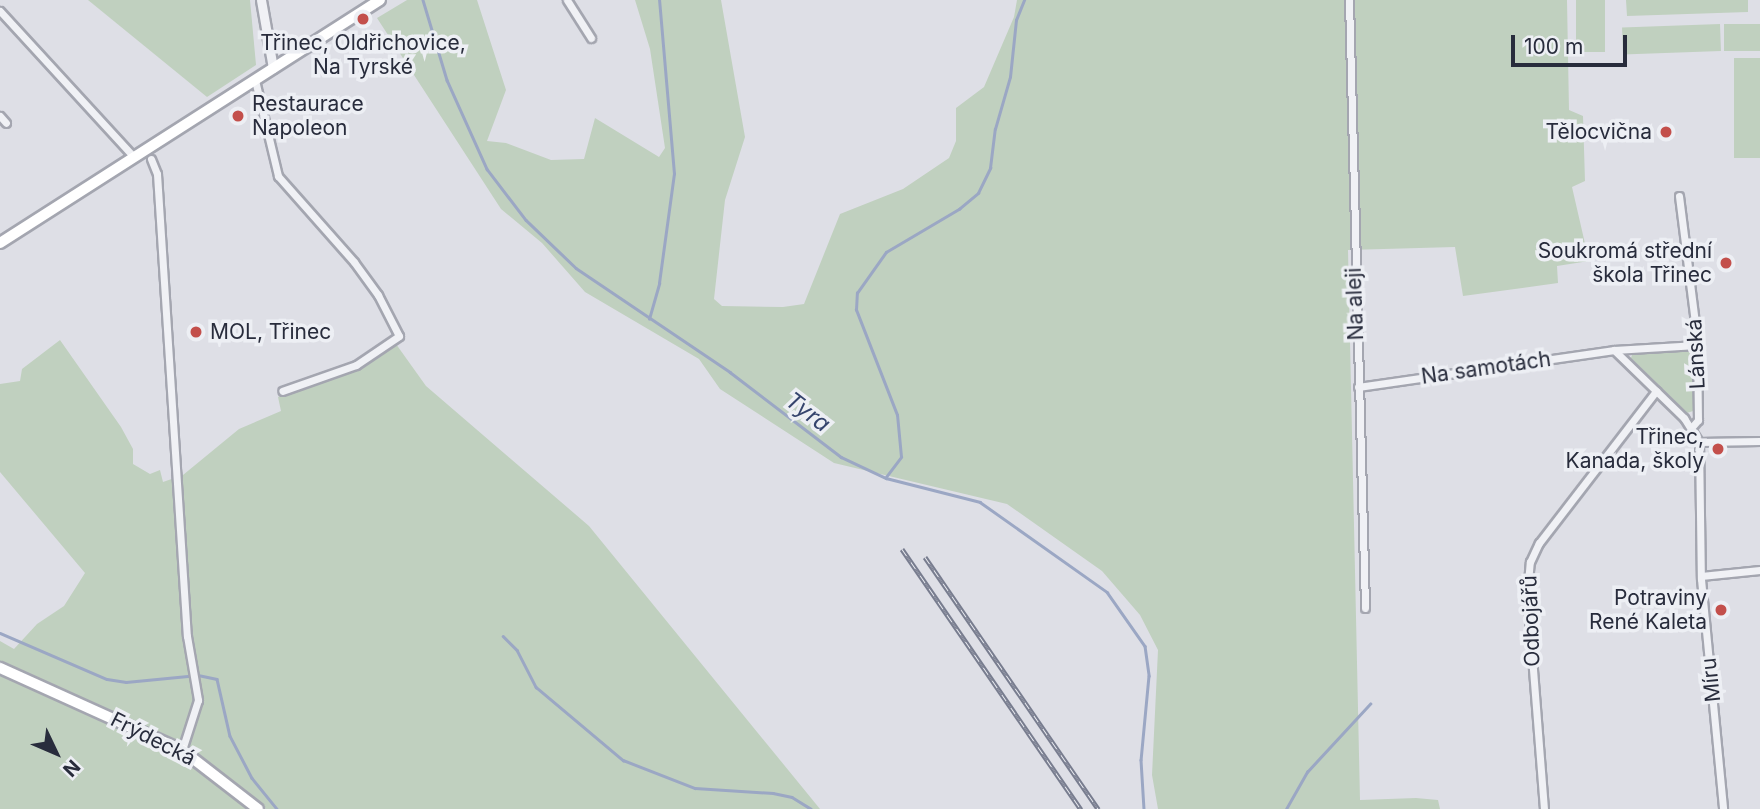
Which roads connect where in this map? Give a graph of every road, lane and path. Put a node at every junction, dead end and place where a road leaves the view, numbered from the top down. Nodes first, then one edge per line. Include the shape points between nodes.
1 (261, 0) edge
2 (380, 0) edge
3 (567, 0) edge
4 (1349, 0) edge
5 (0, 11) edge
6 (591, 38) dead end
7 (273, 68) junction
8 (255, 80) junction
9 (134, 157) junction
10 (150, 159) dead end
11 (1679, 196) dead end
12 (0, 242) edge
13 (1697, 345) junction
14 (1614, 350) junction
15 (1358, 387) junction
16 (282, 391) dead end
17 (1656, 391) junction
18 (1692, 427) junction
19 (1760, 441) edge
20 (1699, 442) junction
21 (1760, 570) edge
22 (1701, 576) junction
23 (1364, 608) dead end
24 (0, 668) edge
25 (182, 750) junction
26 (258, 809) edge
27 (1544, 809) edge
28 (1723, 809) edge

1 - 7 street
2 - 7 main road
3 - 6 street
4 - 15 street, Na aleji
5 - 9 street
7 - 8 main road
8 - 9 main road
8 - 16 street via 278,176 354,262 399,336 356,365
9 - 12 main road
10 - 25 street via 157,174 187,636 198,700
11 - 13 street, Lánská
13 - 14 street, Na samotách
13 - 18 street, Lánská via 1698,420
14 - 15 street, Na samotách
14 - 17 street
15 - 23 street, Na aleji
17 - 18 street
17 - 27 street, Odbojářů via 1539,543 1530,562 1527,594
18 - 20 street, Míru
19 - 20 street
20 - 22 street, Míru
21 - 22 street
22 - 28 street, Míru
24 - 25 main road, Frýdecká
25 - 26 main road, Frýdecká

